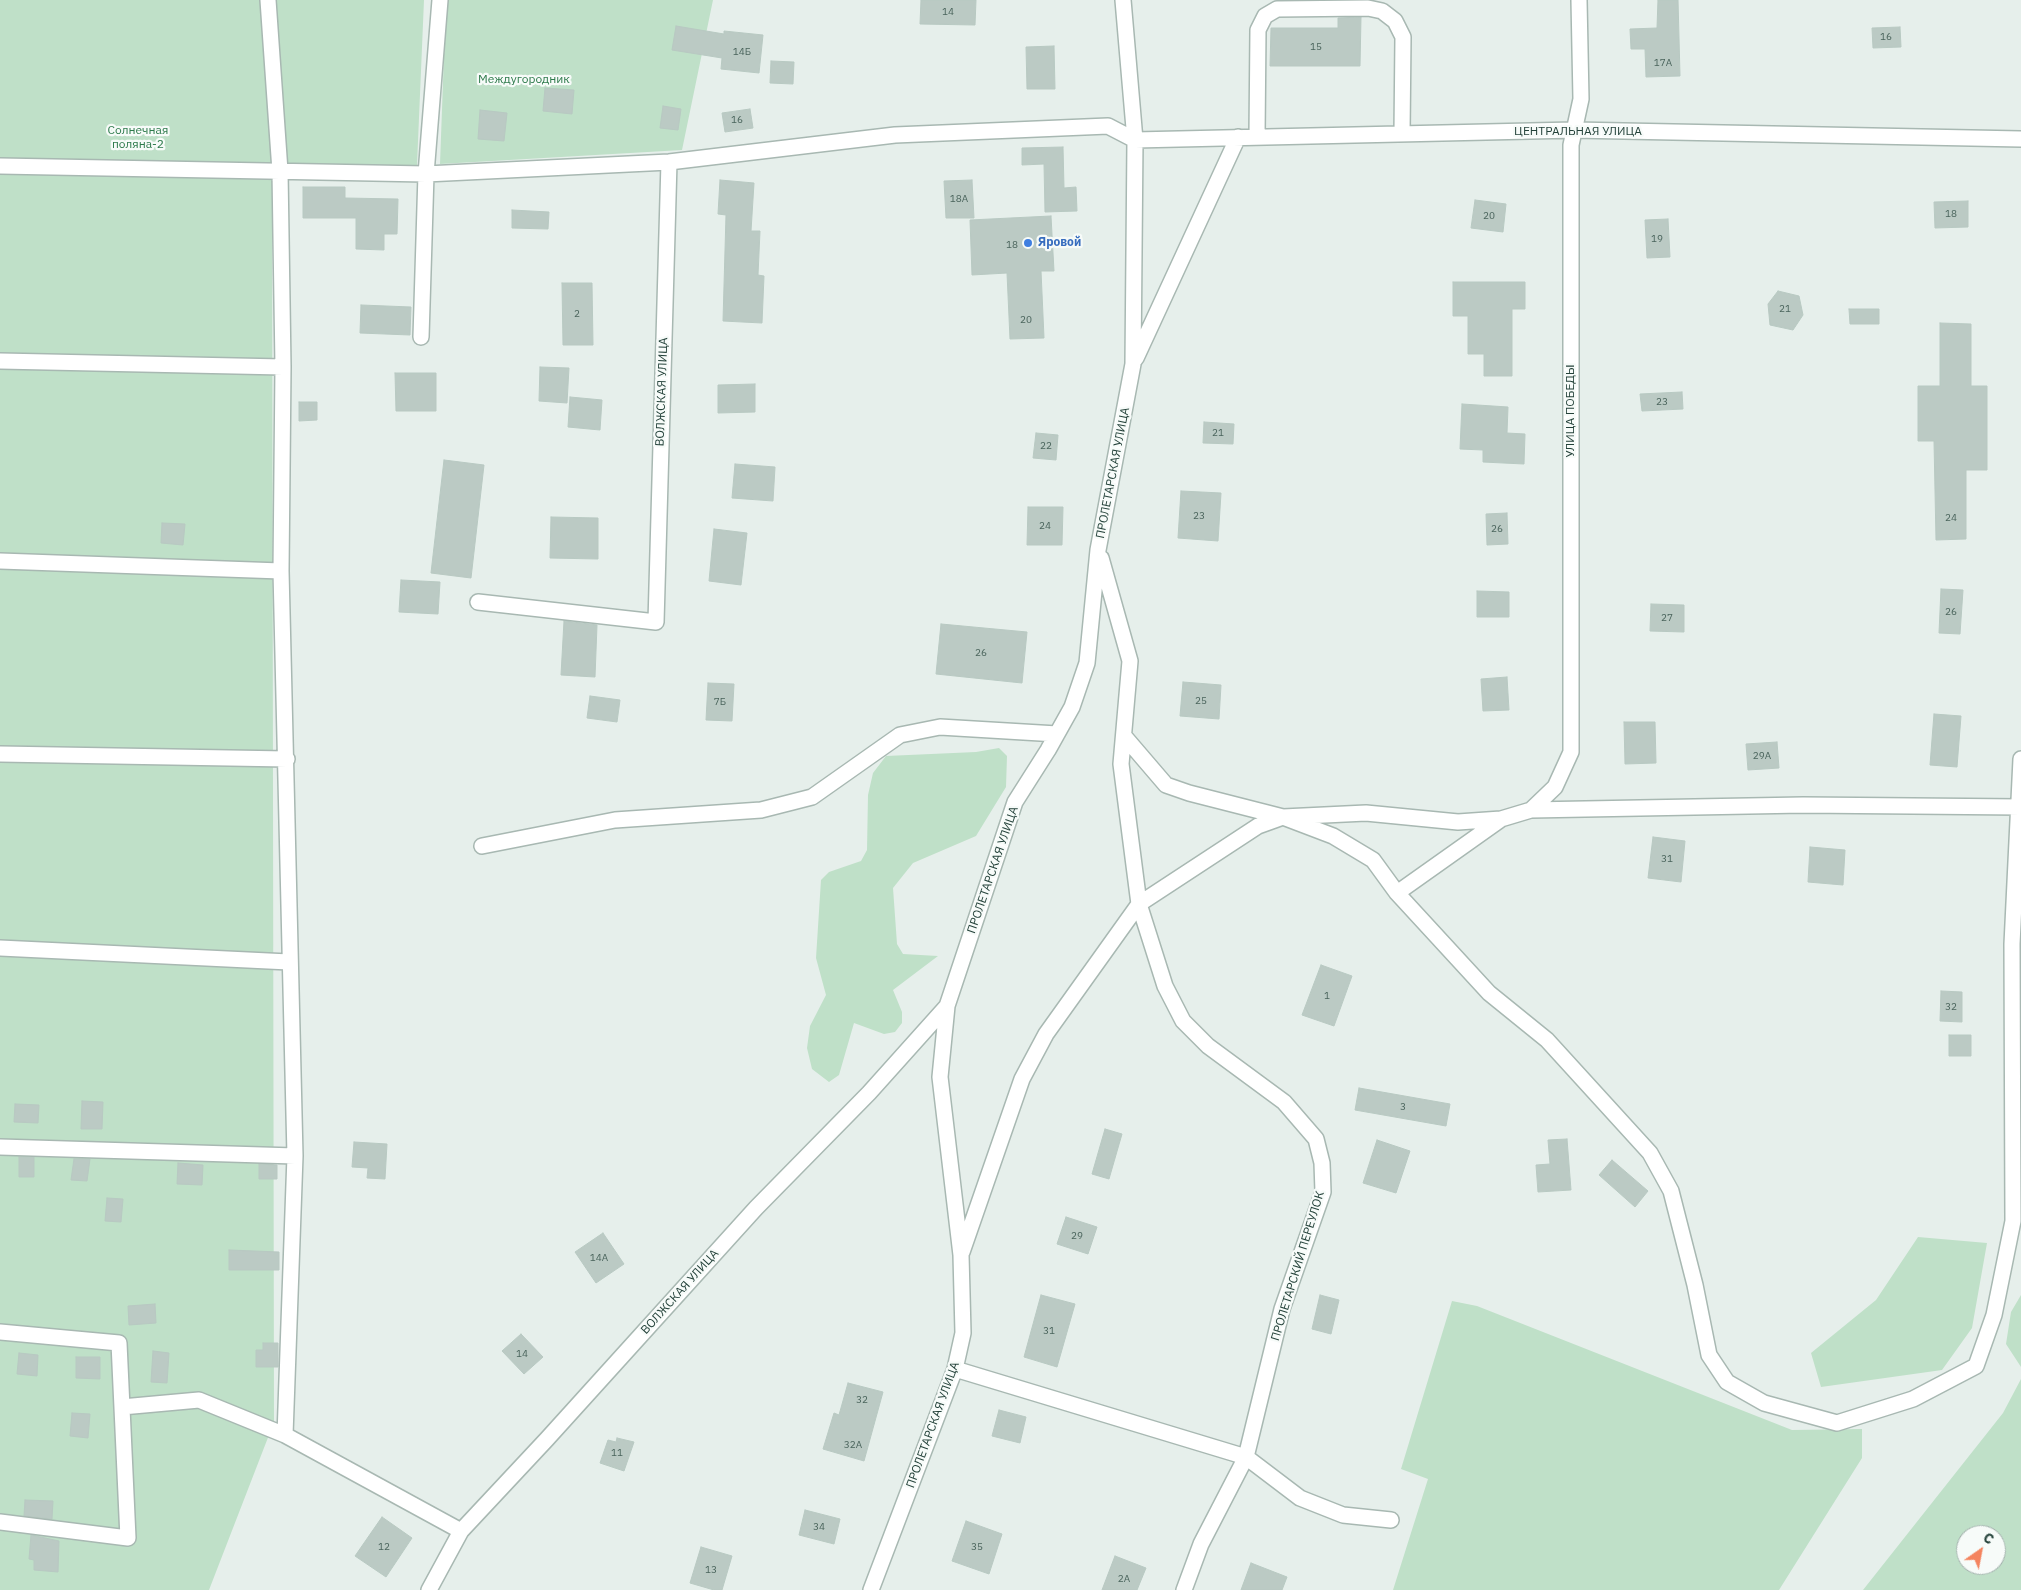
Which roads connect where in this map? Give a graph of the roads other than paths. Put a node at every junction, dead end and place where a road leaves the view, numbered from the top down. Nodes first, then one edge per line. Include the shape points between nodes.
1 (268, 0) edge
2 (440, 0) edge
3 (1123, 0) edge
4 (1579, 0) edge
5 (1574, 130) junction
6 (1402, 133) junction
7 (1256, 136) junction
8 (1238, 137) junction
9 (2021, 139) edge
10 (1134, 140) junction
11 (669, 162) junction
12 (0, 166) edge
13 (280, 171) junction
14 (426, 174) junction
15 (421, 337) dead end
16 (0, 361) edge
17 (1133, 364) junction
18 (283, 367) junction
19 (1098, 550) junction
20 (0, 561) edge
21 (281, 571) junction
22 (478, 602) dead end
23 (1057, 734) junction
24 (1124, 736) junction
25 (0, 754) edge
26 (286, 759) junction
27 (2021, 759) edge
28 (2020, 806) edge
29 (1531, 810) junction
30 (1283, 816) junction
31 (1501, 819) junction
32 (482, 846) dead end
33 (1398, 893) junction
34 (1140, 904) junction
35 (0, 948) edge
36 (289, 962) junction
37 (947, 1006) junction
38 (0, 1147) edge
39 (295, 1156) junction
40 (961, 1256) junction
41 (0, 1332) edge
42 (955, 1369) junction
43 (122, 1407) junction
44 (285, 1435) junction
45 (1246, 1457) junction
46 (1391, 1520) dead end
47 (0, 1522) edge
48 (461, 1531) junction
49 (429, 1590) edge
50 (871, 1590) edge
51 (1184, 1590) edge

1 - 13 street
2 - 14 street
3 - 10 street, ПРОЛЕТАРСКАЯ УЛИЦА
4 - 5 street, УЛИЦА ПОБЕДЫ via 1581,99
5 - 6 street, ЦЕНТРАЛЬНАЯ УЛИЦА
5 - 9 street, ЦЕНТРАЛЬНАЯ УЛИЦА
5 - 29 street, УЛИЦА ПОБЕДЫ via 1571,145 1571,752 1555,788
6 - 7 street, ЦЕНТРАЛЬНАЯ УЛИЦА
6 - 7 street via 1403,37 1395,21 1382,11 1368,8 1277,9 1266,16 1258,30
7 - 8 street, ЦЕНТРАЛЬНАЯ УЛИЦА
8 - 10 street, ЦЕНТРАЛЬНАЯ УЛИЦА
8 - 17 street
10 - 11 street via 1108,126 895,136
10 - 17 street, ПРОЛЕТАРСКАЯ УЛИЦА
11 - 14 street
11 - 22 street, ВОЛЖСКАЯ УЛИЦА via 656,622
12 - 13 street
13 - 14 street
13 - 18 street
14 - 15 street
16 - 18 street
17 - 19 street, ПРОЛЕТАРСКАЯ УЛИЦА
18 - 21 street
19 - 23 street, ПРОЛЕТАРСКАЯ УЛИЦА via 1087,662 1072,707
19 - 24 street, ПРОЛЕТАРСКИЙ ПЕРЕУЛОК via 1130,661
20 - 21 street
21 - 26 street
23 - 32 street via 940,727 900,736 812,797 795,802 761,810 615,820
23 - 37 street, ПРОЛЕТАРСКАЯ УЛИЦА via 1015,802
24 - 30 street via 1166,785
24 - 34 street, ПРОЛЕТАРСКИЙ ПЕРЕУЛОК via 1121,764
25 - 26 street
26 - 36 street
27 - 28 street
28 - 29 street via 1803,805
28 - 33 street via 2012,944 2013,1221 1994,1315 1976,1366 1913,1399 1837,1423 1764,1403 1727,1382 1709,1355 1671,1191 1650,1153 1548,1040 1489,993
29 - 31 street
30 - 31 street via 1366,813 1458,822
30 - 33 street via 1333,836 1373,860
30 - 34 street via 1258,826
31 - 33 street
34 - 40 street via 1046,1034 1022,1079
34 - 45 street, ПРОЛЕТАРСКИЙ ПЕРЕУЛОК via 1165,986 1183,1021 1208,1046 1284,1102 1316,1139 1322,1163 1323,1192 1282,1309
35 - 36 street
36 - 39 street
37 - 40 street, ПРОЛЕТАРСКАЯ УЛИЦА via 940,1077
37 - 48 street, ВОЛЖСКАЯ УЛИЦА via 756,1208
38 - 39 street
39 - 44 street
40 - 42 street, ПРОЛЕТАРСКАЯ УЛИЦА via 963,1333
41 - 43 street via 119,1343
42 - 45 street
42 - 50 street, ПРОЛЕТАРСКАЯ УЛИЦА
43 - 44 street via 199,1400
43 - 47 street via 128,1538
44 - 48 street
45 - 46 street via 1300,1498 1343,1514
45 - 51 street, ПРОЛЕТАРСКИЙ ПЕРЕУЛОК via 1201,1544
48 - 49 street, ВОЛЖСКАЯ УЛИЦА

